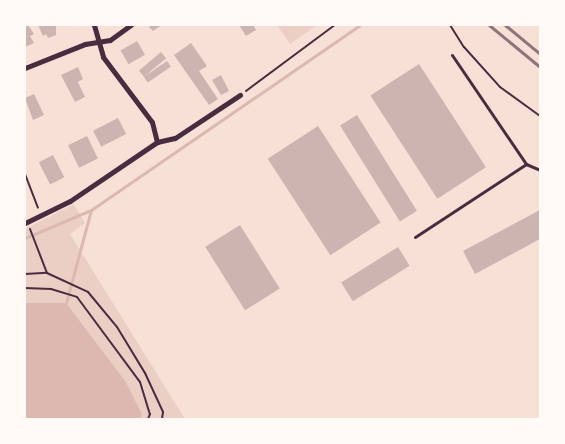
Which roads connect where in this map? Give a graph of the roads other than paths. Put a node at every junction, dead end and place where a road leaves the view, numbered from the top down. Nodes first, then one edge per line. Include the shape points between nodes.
1 (94, 25) edge
2 (132, 25) edge
3 (100, 41) junction
4 (452, 55) dead end
5 (25, 68) edge
6 (240, 95) road end
7 (157, 142) junction
8 (526, 164) junction
9 (540, 170) edge
10 (25, 223) edge
11 (415, 237) dead end

1 - 3 street
2 - 3 street via 110,40
3 - 5 street
3 - 7 street via 103,57 152,122
4 - 8 lane
6 - 7 street via 176,138
7 - 10 street via 70,201
8 - 9 lane
8 - 11 lane

